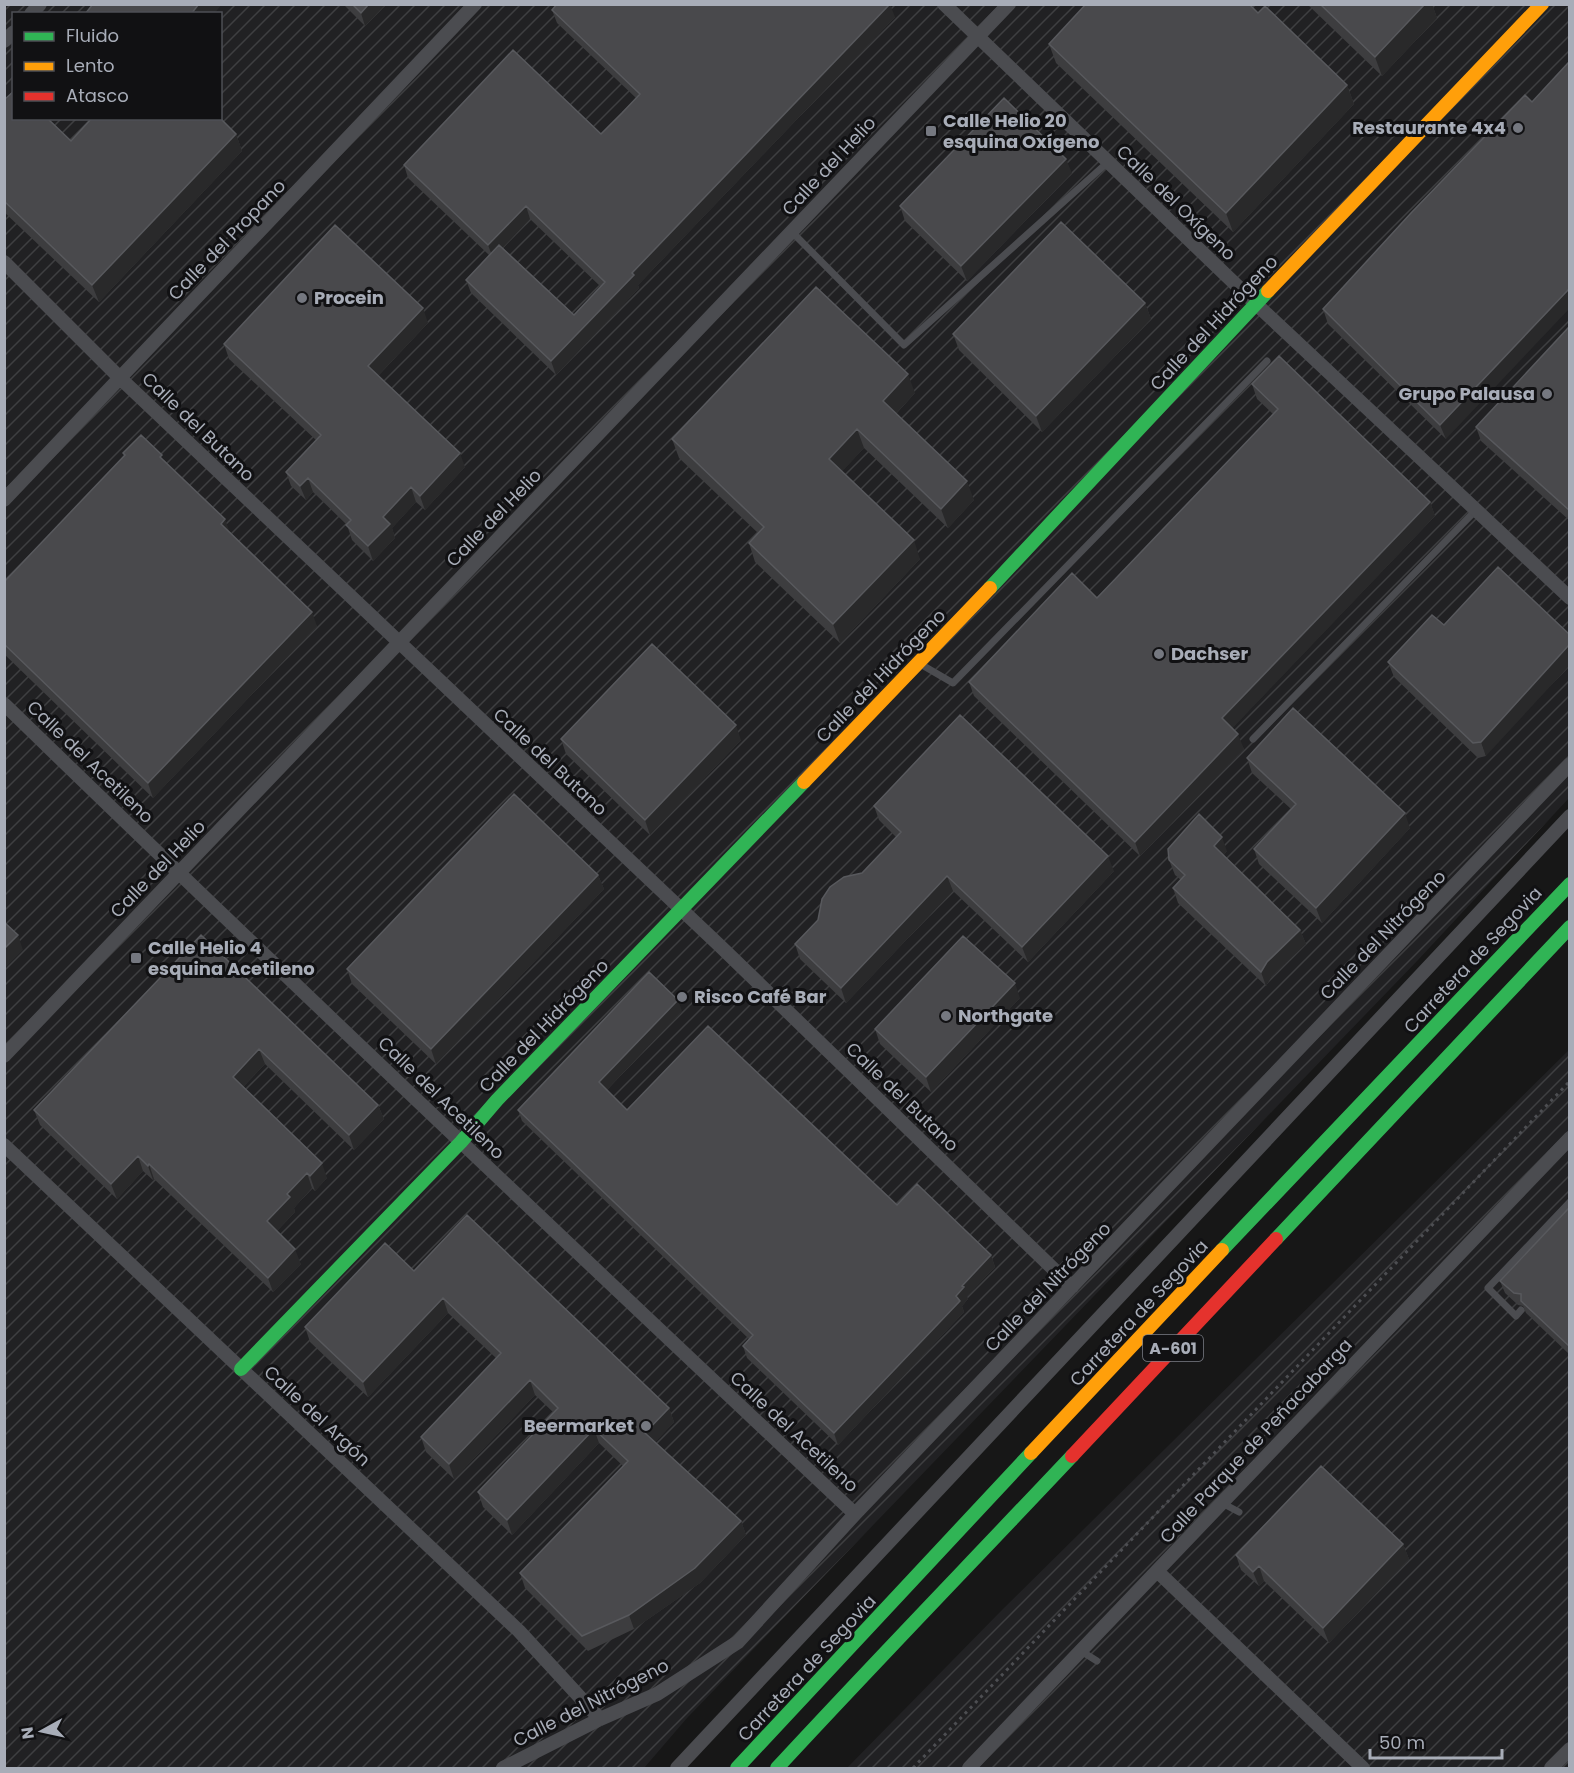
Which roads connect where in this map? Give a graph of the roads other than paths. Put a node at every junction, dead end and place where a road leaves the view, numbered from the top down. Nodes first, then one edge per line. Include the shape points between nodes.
1 (475, 4) edge
2 (944, 4) edge
3 (1009, 4) edge
4 (1542, 4) edge
5 (978, 37) junction
6 (1108, 162) junction
7 (792, 232) junction
8 (4, 262) edge
9 (1256, 304) junction
10 (1268, 362) dead end
11 (120, 378) junction
12 (4, 500) edge
13 (1477, 509) junction
14 (1569, 598) edge
15 (398, 644) junction
16 (920, 663) junction
17 (4, 704) edge
18 (1253, 739) dead end
19 (1569, 764) edge
20 (1569, 816) edge
21 (179, 874) junction
22 (1569, 884) edge
23 (680, 909) junction
24 (1569, 927) edge
25 (4, 1056) edge
26 (1569, 1138) edge
27 (461, 1142) junction
28 (4, 1145) edge
29 (1569, 1202) edge
30 (1072, 1287) junction
31 (1521, 1310) edge
32 (241, 1369) junction
33 (1222, 1503) junction
34 (1239, 1512) dead end
35 (855, 1514) junction
36 (1157, 1571) junction
37 (1081, 1651) junction
38 (1097, 1661) dead end
39 (600, 1719) junction
40 (1569, 1749) edge
41 (503, 1768) edge
42 (677, 1768) edge
43 (737, 1768) edge
44 (777, 1768) edge
45 (969, 1768) edge
46 (1363, 1768) edge
47 (1551, 1768) edge

1 - 11 street, Calle del Propano
2 - 5 street, Calle del Oxígeno
3 - 5 street, Calle del Helio
4 - 9 main road, Calle del Hidrógeno
5 - 6 street, Calle del Oxígeno
5 - 7 street, Calle del Helio
6 - 7 lane via 904,345
6 - 9 street, Calle del Oxígeno
7 - 15 street, Calle del Helio
8 - 11 street, Calle del Butano
9 - 13 street, Calle del Oxígeno
9 - 16 main road, Calle del Hidrógeno
10 - 16 lane via 953,683
11 - 12 street, Calle del Propano
11 - 15 street, Calle del Butano
13 - 14 street, Calle del Oxígeno
13 - 18 lane
15 - 21 street, Calle del Helio
15 - 23 street, Calle del Butano
16 - 23 main road, Calle del Hidrógeno
17 - 21 street, Calle del Acetileno
19 - 30 street, Calle del Nitrógeno
20 - 42 street
21 - 25 street, Calle del Helio
21 - 27 street, Calle del Acetileno
22 - 43 main road, Carretera de Segovia / A-601
23 - 27 main road, Calle del Hidrógeno
23 - 30 street, Calle del Butano
24 - 44 main road, A-601
26 - 33 street, Calle Parque de Peñacabarga
27 - 32 main road, Calle del Hidrógeno
27 - 35 street, Calle del Acetileno
28 - 32 street, Calle del Argón
29 - 31 lane via 1488,1288 1516,1316
30 - 35 street, Calle del Nitrógeno
32 - 39 street, Calle del Argón via 519,1630
33 - 34 lane
33 - 36 street, Calle Parque de Peñacabarga
35 - 39 street, Calle del Nitrógeno via 738,1642 657,1694
36 - 37 street, Calle Parque de Peñacabarga
36 - 46 street
37 - 38 lane
37 - 45 street, Calle Parque de Peñacabarga
39 - 41 street, Calle del Nitrógeno
40 - 47 street

